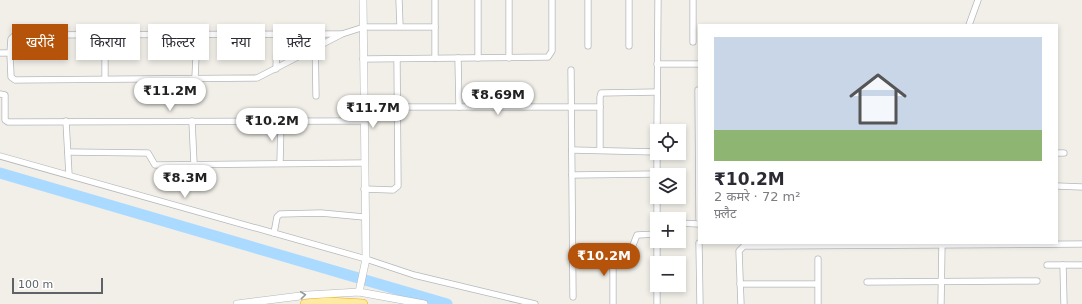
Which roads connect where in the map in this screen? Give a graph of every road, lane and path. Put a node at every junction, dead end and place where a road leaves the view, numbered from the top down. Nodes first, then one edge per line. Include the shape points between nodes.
1 (363, 0) edge
2 (400, 0) edge
3 (435, 0) edge
4 (478, 0) edge
5 (509, 0) edge
6 (552, 0) edge
7 (588, 0) edge
8 (629, 0) edge
9 (658, 0) edge
10 (693, 0) edge
11 (978, 0) edge
12 (969, 24) edge
13 (400, 26) junction
14 (364, 27) junction
15 (435, 27) junction
16 (76, 34) edge
17 (209, 34) edge
18 (325, 34) edge
19 (342, 34) junction
20 (273, 35) edge
21 (325, 42) edge
22 (693, 42) dead end
23 (588, 46) dead end
24 (629, 46) dead end
25 (0, 53) edge
26 (10, 53) junction
27 (435, 58) junction
28 (458, 58) junction
29 (478, 58) junction
30 (509, 58) junction
31 (363, 59) junction
32 (397, 59) junction
33 (105, 60) edge
34 (196, 60) edge
35 (276, 60) edge
36 (292, 60) edge
37 (316, 60) edge
38 (658, 64) junction
39 (698, 64) edge
40 (276, 69) junction
41 (571, 70) dead end
42 (105, 78) junction
43 (196, 78) junction
44 (657, 92) junction
45 (0, 94) edge
46 (316, 96) dead end
47 (397, 107) junction
48 (458, 107) junction
49 (571, 107) junction
50 (600, 107) junction
51 (66, 121) junction
52 (192, 121) junction
53 (281, 121) junction
54 (364, 121) junction
55 (657, 124) edge
56 (572, 150) junction
57 (600, 150) junction
58 (68, 152) junction
59 (650, 152) edge
60 (1058, 153) edge
61 (1064, 153) dead end
62 (0, 156) edge
63 (280, 163) junction
64 (364, 163) junction
65 (194, 164) junction
66 (650, 174) edge
67 (69, 175) junction
68 (572, 175) junction
69 (1058, 186) edge
70 (1082, 187) edge
71 (364, 189) junction
72 (364, 217) junction
73 (686, 223) edge
74 (698, 224) edge
75 (274, 233) junction
76 (650, 234) edge
77 (699, 244) edge
78 (818, 244) edge
79 (942, 244) edge
80 (985, 244) edge
81 (1082, 244) edge
82 (573, 247) junction
83 (656, 248) edge
84 (604, 249) junction
85 (366, 259) junction
86 (818, 260) dead end
87 (1047, 265) dead end
88 (1063, 265) junction
89 (1082, 265) edge
90 (1037, 281) dead end
91 (867, 282) dead end
92 (942, 282) junction
93 (740, 284) junction
94 (817, 284) junction
95 (360, 290) junction
96 (573, 297) dead end
97 (237, 304) edge
98 (305, 304) edge
99 (363, 304) edge
100 (424, 304) edge
101 (535, 304) edge
102 (613, 304) edge
103 (657, 304) edge
104 (700, 304) edge
105 (741, 304) edge
106 (818, 304) edge
107 (941, 304) edge
108 (1064, 304) edge

1 - 14 street
2 - 13 street
3 - 15 street
4 - 29 street
5 - 30 street
6 - 30 street via 551,54 545,57
7 - 23 street
8 - 24 street
9 - 38 street
10 - 22 street
11 - 12 street
13 - 14 street
13 - 15 street
14 - 19 street
14 - 31 street
15 - 27 street
16 - 26 street via 15,35 11,39
17 - 20 street
18 - 19 street
19 - 21 street
25 - 26 street
26 - 42 street via 11,78 15,80
27 - 28 street
27 - 32 street
28 - 29 street
28 - 48 street
29 - 30 street
31 - 32 street
31 - 54 street
32 - 47 street
33 - 42 street
34 - 43 street
35 - 40 street
36 - 40 street
37 - 46 street
38 - 39 street
38 - 44 street
40 - 43 street via 258,78
41 - 49 street
42 - 43 street
44 - 50 street via 603,93 600,96
44 - 55 street
45 - 51 street via 5,96 6,122
47 - 48 street
47 - 71 street via 398,186 393,190
48 - 49 street
49 - 50 street
49 - 56 street
50 - 57 street
51 - 52 street
51 - 58 street
52 - 53 street
52 - 65 street
53 - 54 street
53 - 63 street
54 - 64 street
56 - 57 street
56 - 68 street
57 - 59 street
58 - 65 street via 148,153 156,165
58 - 67 street
60 - 61 street
62 - 67 street
63 - 64 street
63 - 65 street
64 - 71 street
66 - 68 street
67 - 75 street
68 - 82 street
69 - 70 street
71 - 72 street
72 - 75 street via 322,213 280,214
72 - 85 street
73 - 74 street
75 - 85 street
76 - 84 street via 637,235 629,252
77 - 104 street
78 - 79 street
78 - 93 street via 744,246 739,251
79 - 80 street
79 - 92 street
80 - 81 street
82 - 84 street
82 - 96 street
83 - 103 street
84 - 102 street via 613,270
85 - 95 street
85 - 101 street via 414,275
86 - 94 street
87 - 88 street
88 - 89 street
88 - 108 street
90 - 92 street
91 - 92 street
92 - 107 street
93 - 94 street
93 - 105 street
94 - 106 street
97 -> 95 street
95 - 100 street
98 - 99 highway

